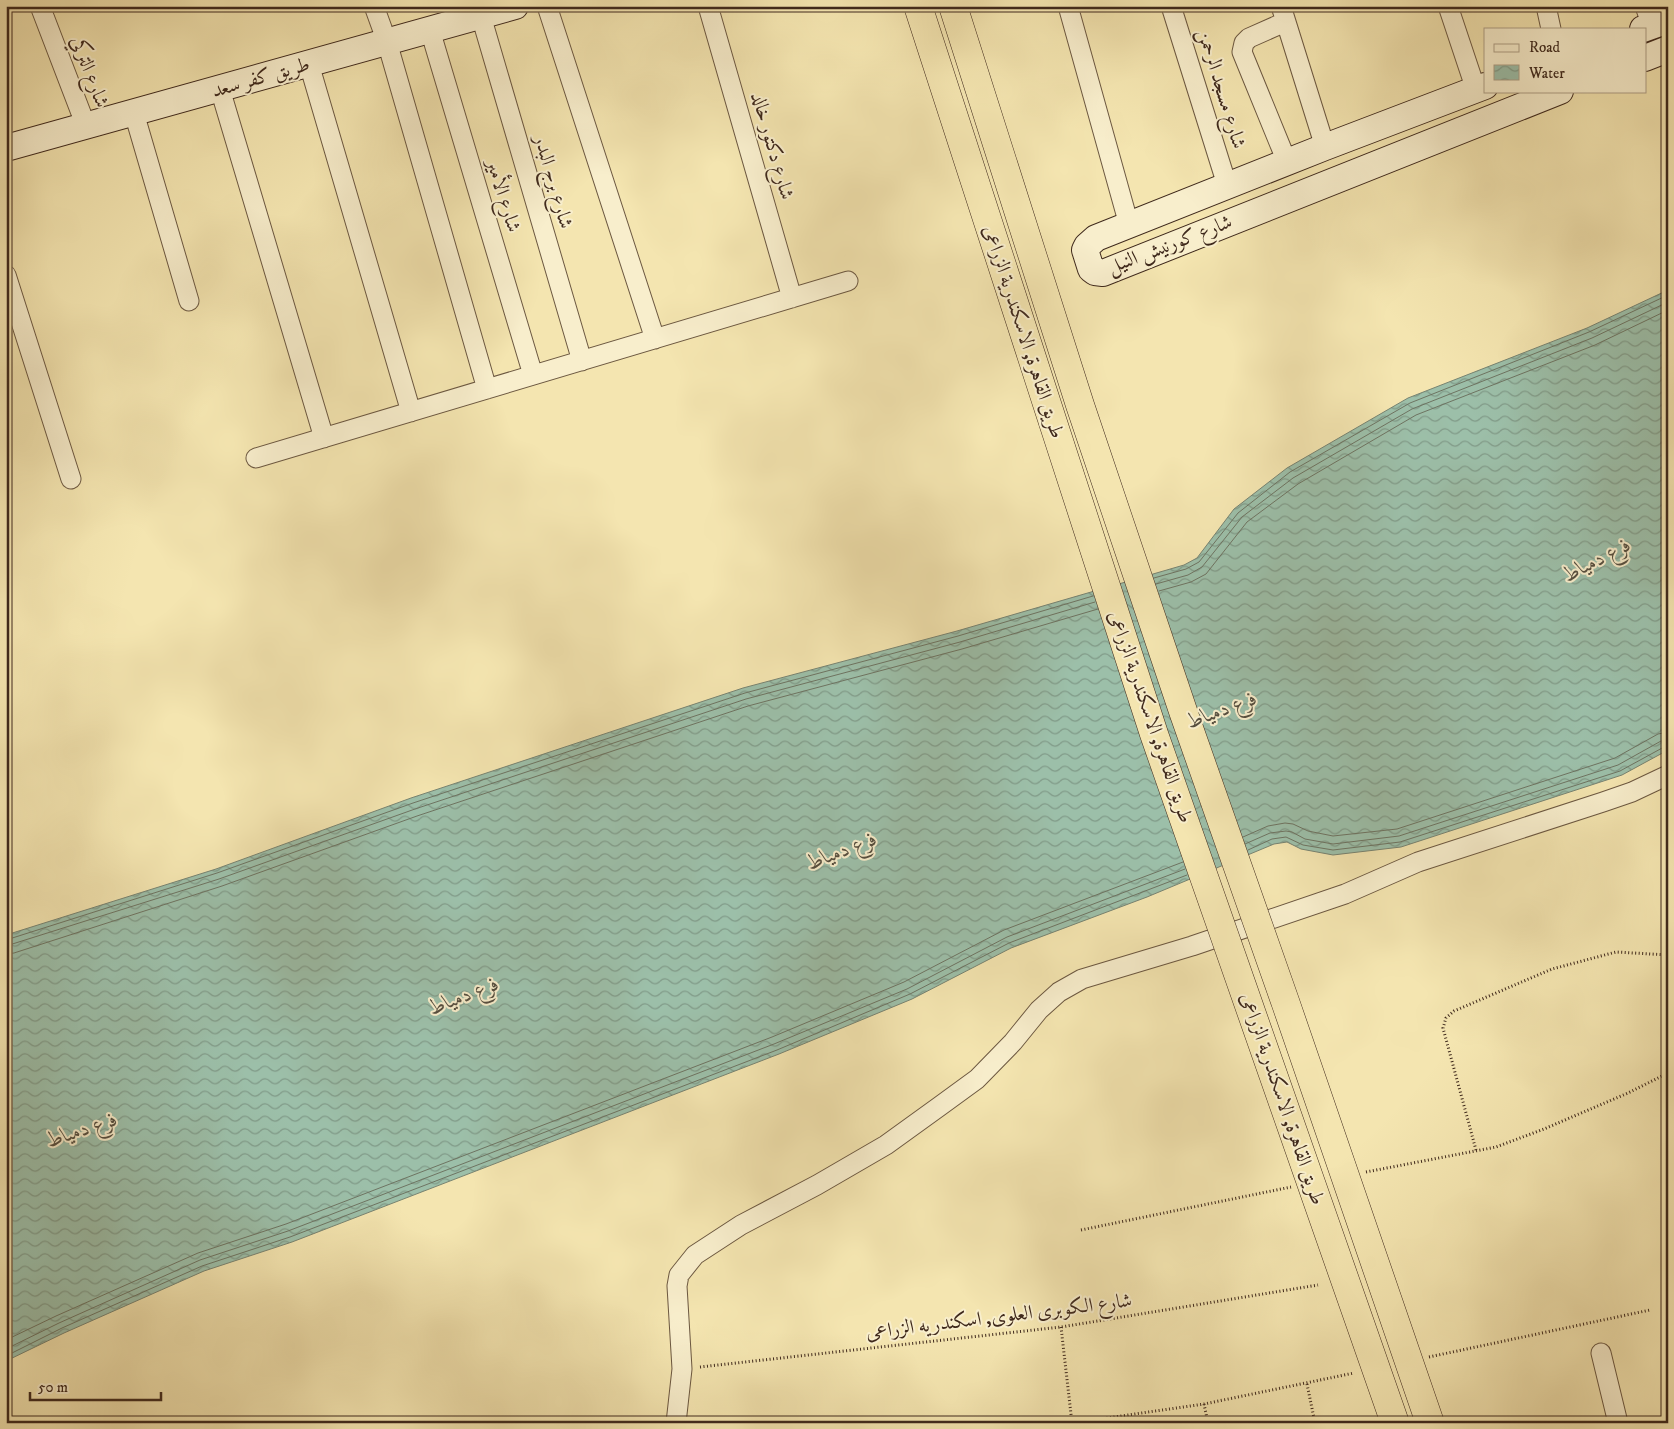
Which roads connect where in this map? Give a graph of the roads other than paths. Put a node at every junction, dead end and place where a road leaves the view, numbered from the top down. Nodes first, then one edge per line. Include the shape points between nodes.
1 (40, 6) edge
2 (374, 6) edge
3 (515, 6) edge
4 (547, 6) edge
5 (708, 6) edge
6 (918, 6) edge
7 (954, 6) edge
8 (1068, 6) edge
9 (1171, 6) edge
10 (1448, 6) edge
11 (1546, 6) edge
12 (1283, 14) edge
13 (481, 16) junction
14 (1551, 28) edge
15 (430, 30) junction
16 (387, 42) junction
17 (1668, 49) edge
18 (1646, 58) edge
19 (309, 64) junction
20 (1481, 88) edge
21 (220, 89) junction
22 (1557, 92) edge
23 (134, 113) junction
24 (86, 126) junction
25 (1325, 147) junction
26 (6, 148) edge
27 (1287, 162) junction
28 (1227, 186) junction
29 (1129, 225) junction
30 (6, 275) edge
31 (848, 281) dead end
32 (792, 298) junction
33 (189, 301) dead end
34 (655, 339) junction
35 (582, 361) junction
36 (533, 375) junction
37 (487, 389) junction
38 (411, 412) junction
39 (324, 438) junction
40 (256, 458) dead end
41 (71, 480) dead end
42 (1668, 775) edge
43 (1601, 1352) dead end
44 (676, 1423) edge
45 (1395, 1423) edge
46 (1430, 1423) edge
47 (1618, 1423) edge

1 - 24 street, شارع التركي
2 - 16 street
3 - 13 main road, طريق كفر سعد
4 - 34 street
5 - 32 street, شارع دكتور خالد
6 - 45 highway, طريق القاهرة, الاسكندرية الزراعى, bridge via 1146,709
7 - 46 highway, طريق القاهرة, الاسكندرية الزراعى, bridge via 1080,405 1168,668
8 - 29 street
9 - 28 street, شارع مسجد الرحمن
10 - 20 street
11 - 14 street
12 - 25 street
12 - 27 street via 1249,38 1242,52
13 - 15 main road, طريق كفر سعد
13 - 35 street, شارع برج البدر
15 - 16 main road, طريق كفر سعد
15 - 36 street, شارع الأمير
16 - 19 main road, طريق كفر سعد
16 - 37 street
17 - 18 main road
19 - 21 main road, طريق كفر سعد
19 - 38 street
20 - 25 main road, شارع كورنيش النيل
21 - 23 main road, طريق كفر سعد
21 - 39 street
22 - 29 main road, شارع كورنيش النيل via 1103,273 1091,269 1085,250 1087,246 1096,238
23 - 24 main road, طريق كفر سعد
23 - 33 street
24 - 26 main road, طريق كفر سعد
25 - 27 main road, شارع كورنيش النيل
27 - 28 main road, شارع كورنيش النيل
28 - 29 main road, شارع كورنيش النيل
30 - 41 street
31 - 32 street
32 - 34 street
34 - 35 street
35 - 36 street
36 - 37 street
37 - 38 street
38 - 39 street
39 - 40 street
42 - 44 street via 1632,792 1418,862 1346,894 1082,979 1060,992 1038,1010 1013,1042 977,1078 886,1145 741,1225 695,1255 680,1275 677,1286 682,1369
43 - 47 street

